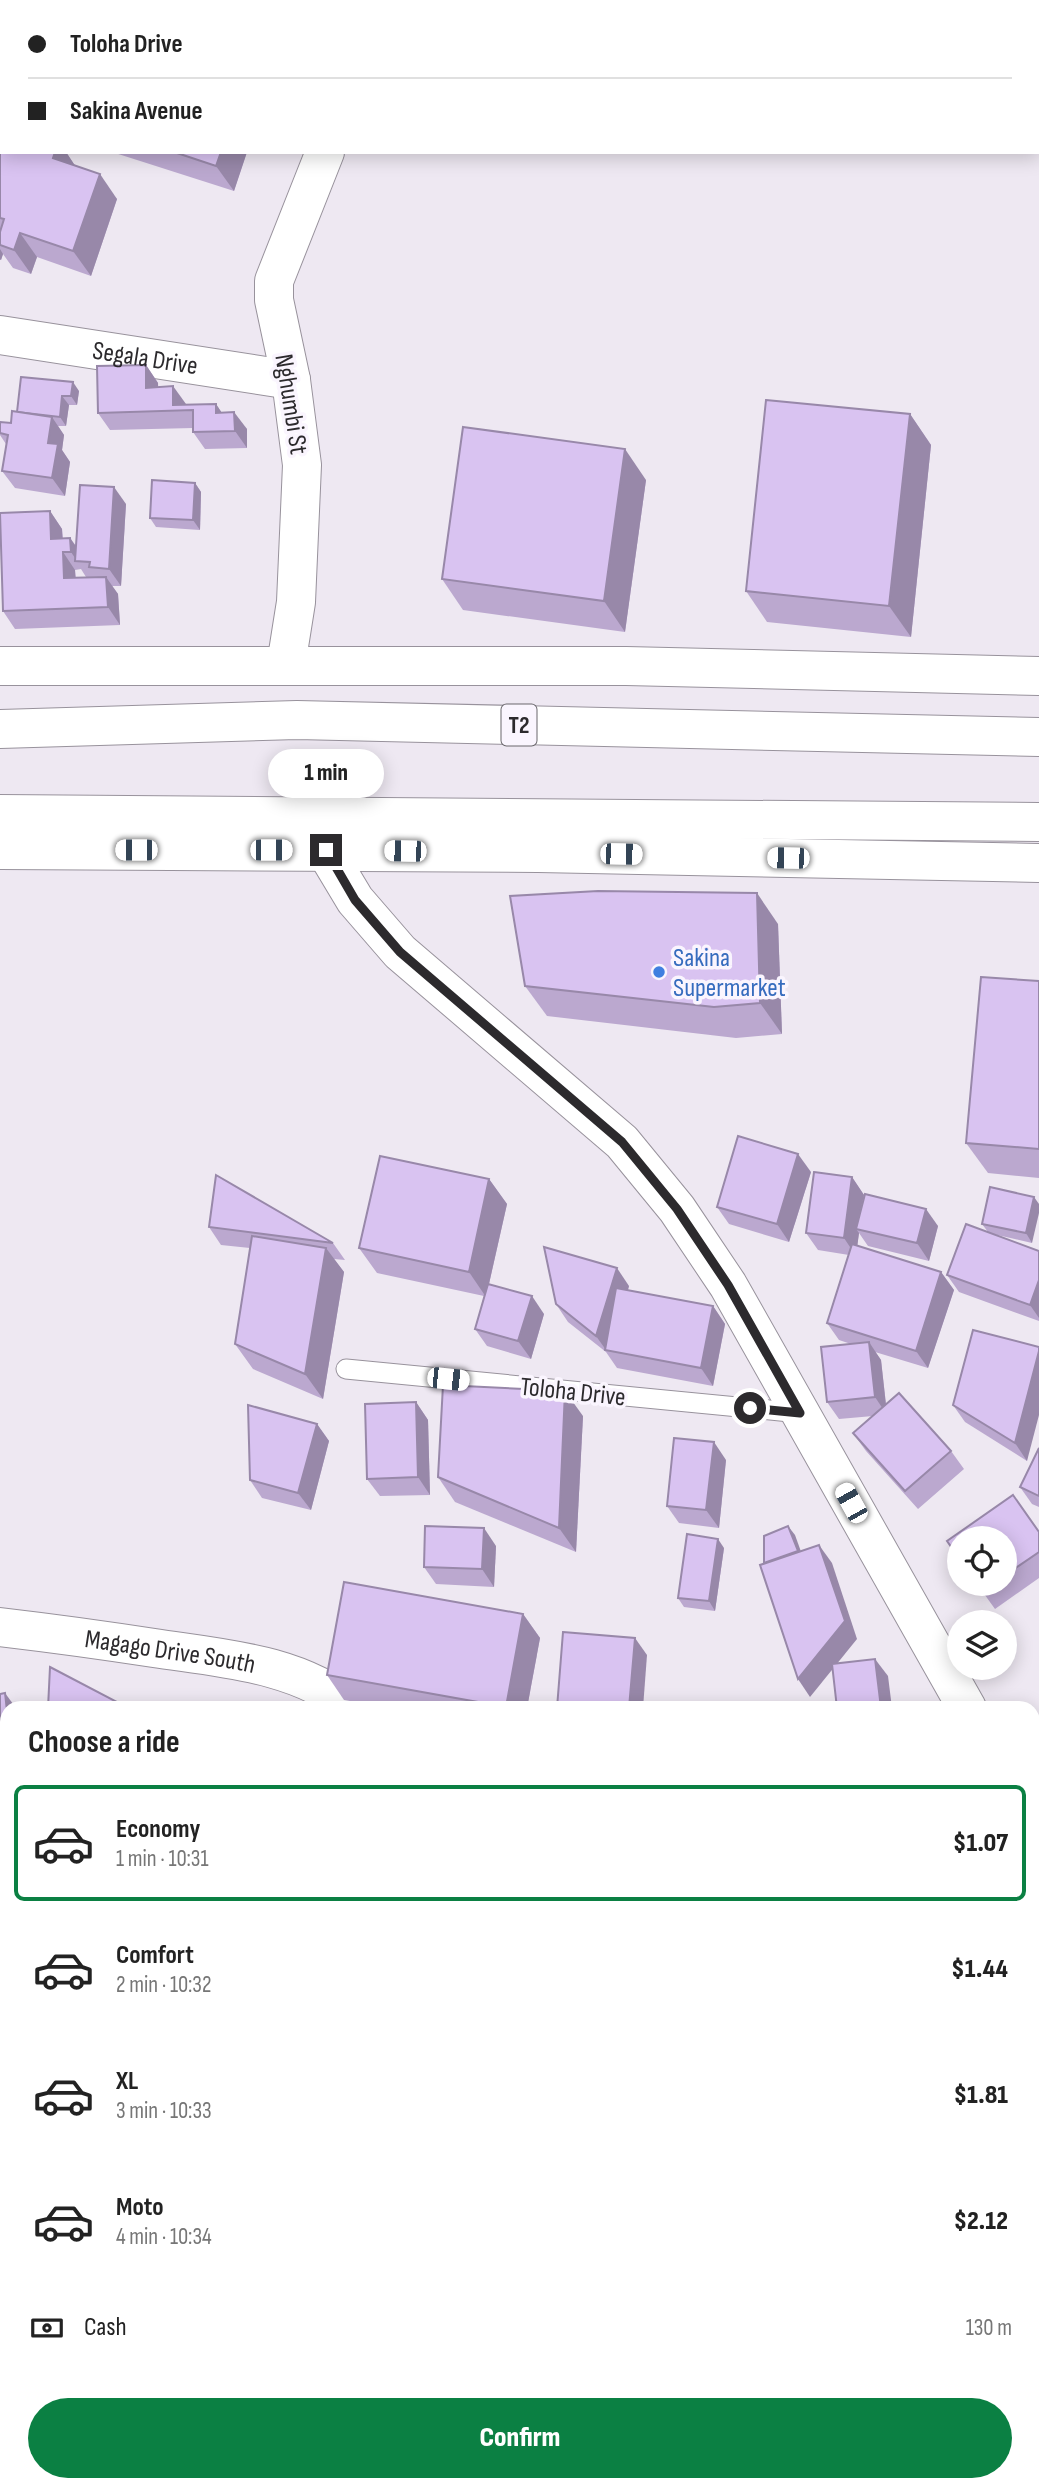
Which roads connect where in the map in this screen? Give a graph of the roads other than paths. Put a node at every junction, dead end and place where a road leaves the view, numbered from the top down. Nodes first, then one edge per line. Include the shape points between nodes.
1 (324, 154) edge
2 (0, 335) edge
3 (291, 380) junction
4 (286, 665) junction
5 (0, 666) edge
6 (1039, 676) edge
7 (0, 729) edge
8 (1039, 737) edge
9 (0, 814) edge
10 (1039, 822) edge
11 (0, 850) edge
12 (326, 850) junction
13 (1039, 863) edge
14 (346, 1369) dead end
15 (800, 1413) junction
16 (0, 1627) edge
17 (342, 1700) edge
18 (963, 1701) edge

1 - 3 main road, Nghumbi St via 274,281
2 - 3 main road, Segala Drive
3 - 4 main road, Nghumbi St via 302,465 296,602
4 - 5 main road
4 - 6 main road via 626,666
7 - 8 main road, T2 via 297,720
9 - 10 main road
11 - 12 main road
12 - 13 main road
12 - 15 main road via 355,900 400,952 622,1142 677,1209 728,1285
14 - 15 lane, Toloha Drive
15 - 18 main road
16 - 17 main road, Magago Drive South via 229,1660 274,1670

